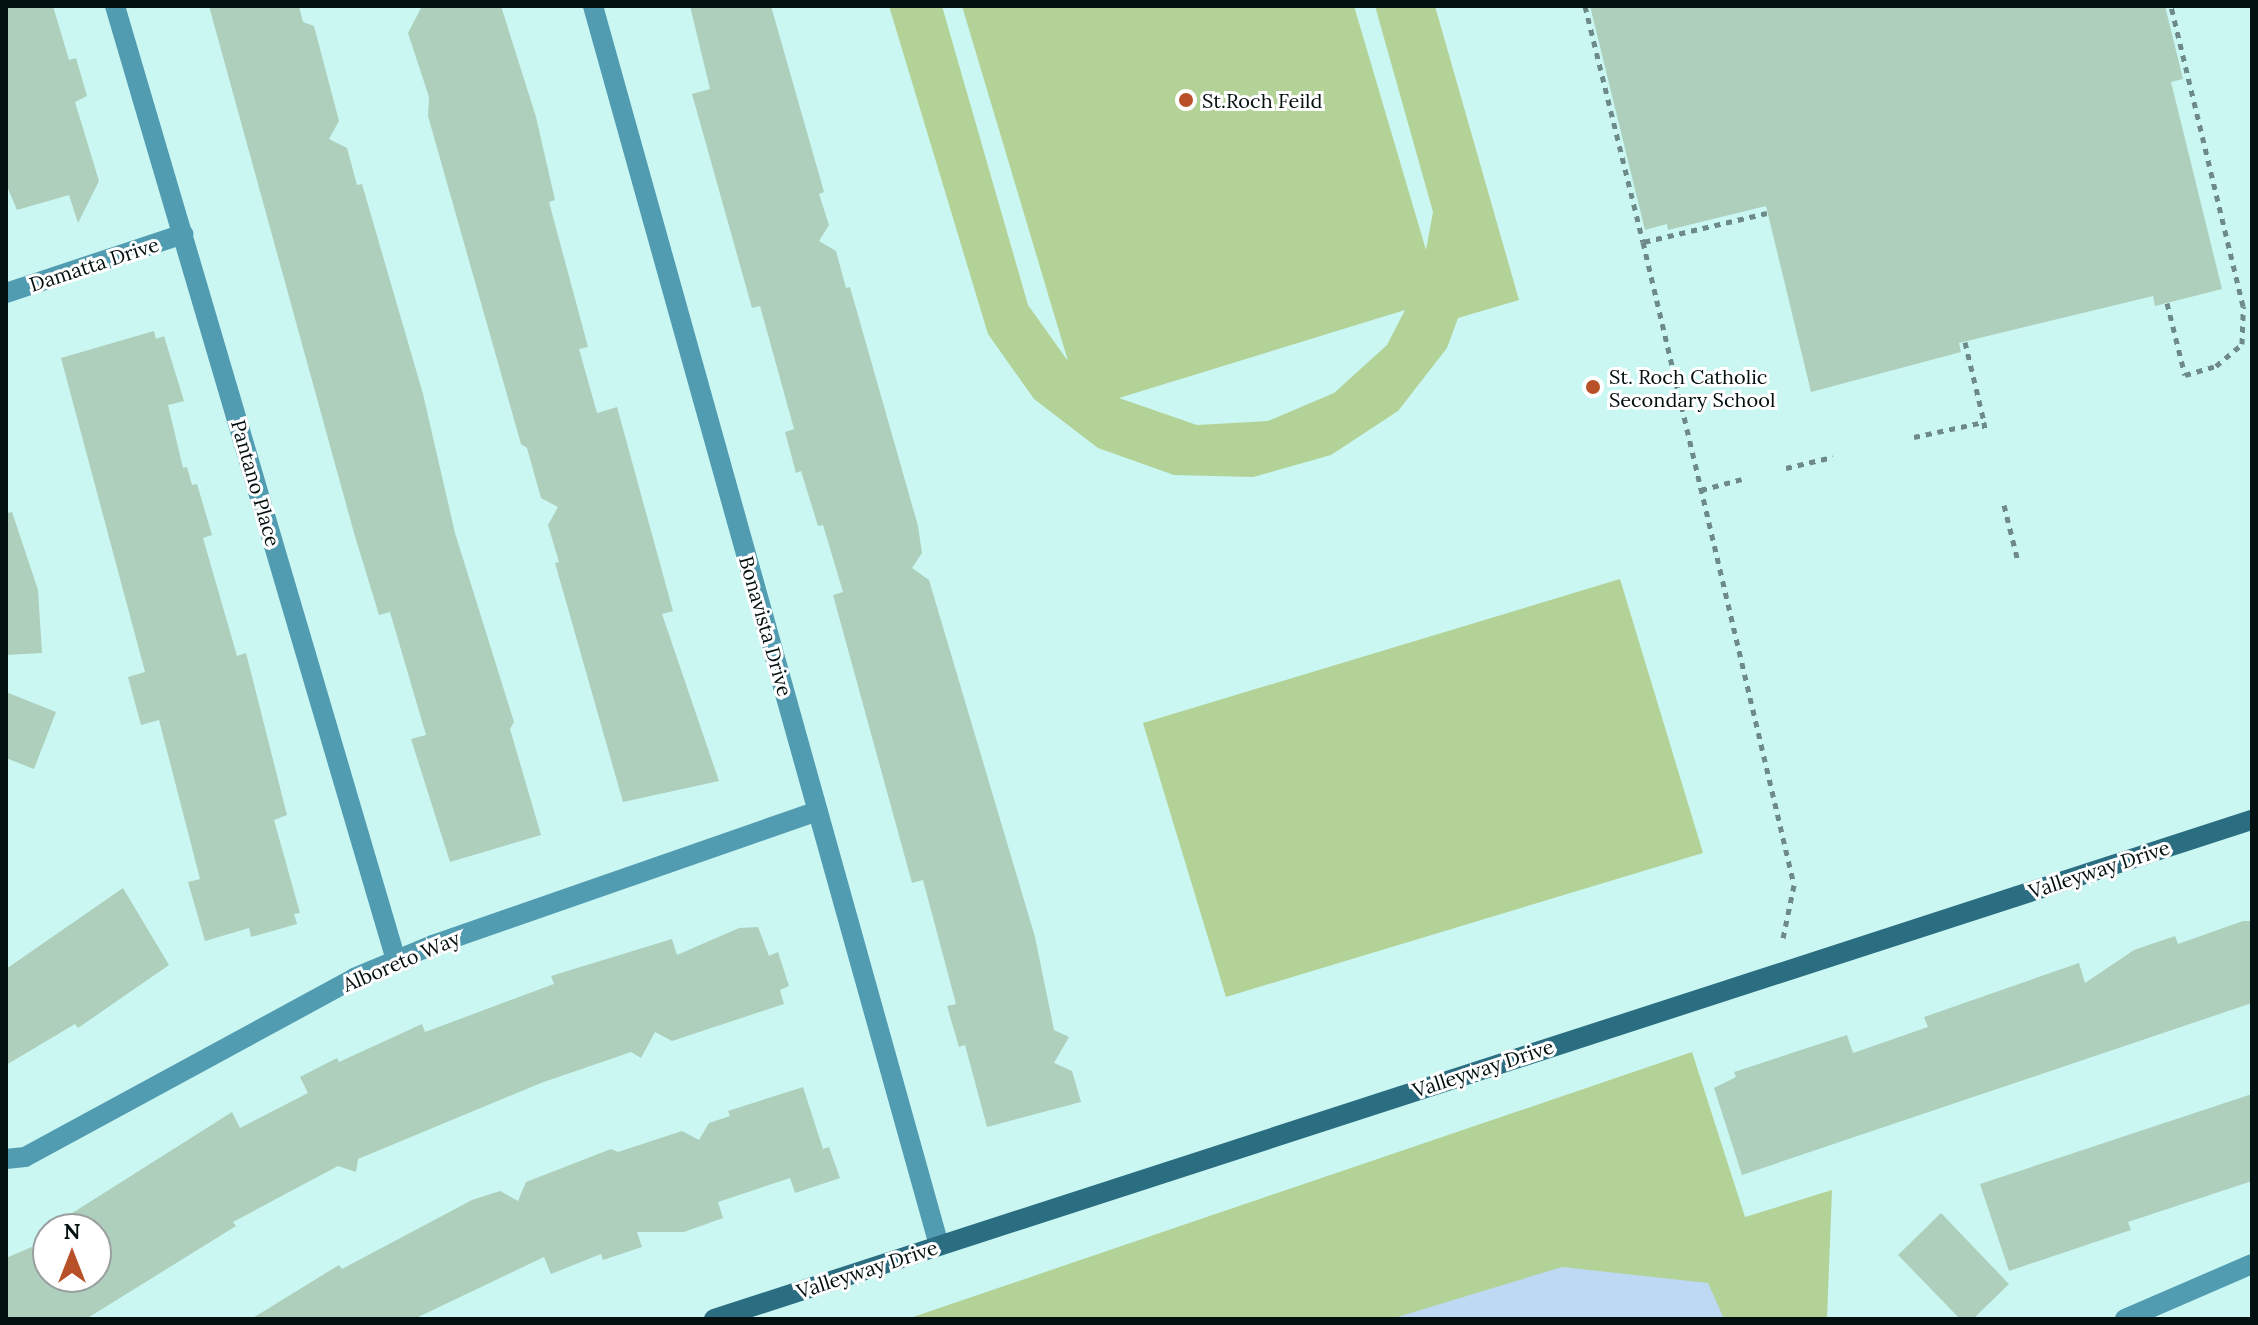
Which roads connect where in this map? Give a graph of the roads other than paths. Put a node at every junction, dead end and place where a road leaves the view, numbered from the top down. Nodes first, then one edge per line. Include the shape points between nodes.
1 (115, 6) edge
2 (593, 6) edge
3 (183, 234) junction
4 (6, 293) edge
5 (817, 811) junction
6 (2252, 820) edge
7 (396, 960) junction
8 (6, 1159) edge
9 (939, 1245) junction
10 (2252, 1264) edge
11 (714, 1319) edge
12 (2125, 1319) edge

1 - 3 street, Pantano Place
2 - 5 street, Bonavista Drive
3 - 4 street, Damatta Drive
3 - 7 street, Pantano Place
5 - 7 street, Alboreto Way
5 - 9 street, Bonavista Drive
6 - 9 street, Valleyway Drive
7 - 8 street, Alboreto Way via 25,1157
9 - 11 street, Valleyway Drive
10 - 12 street

